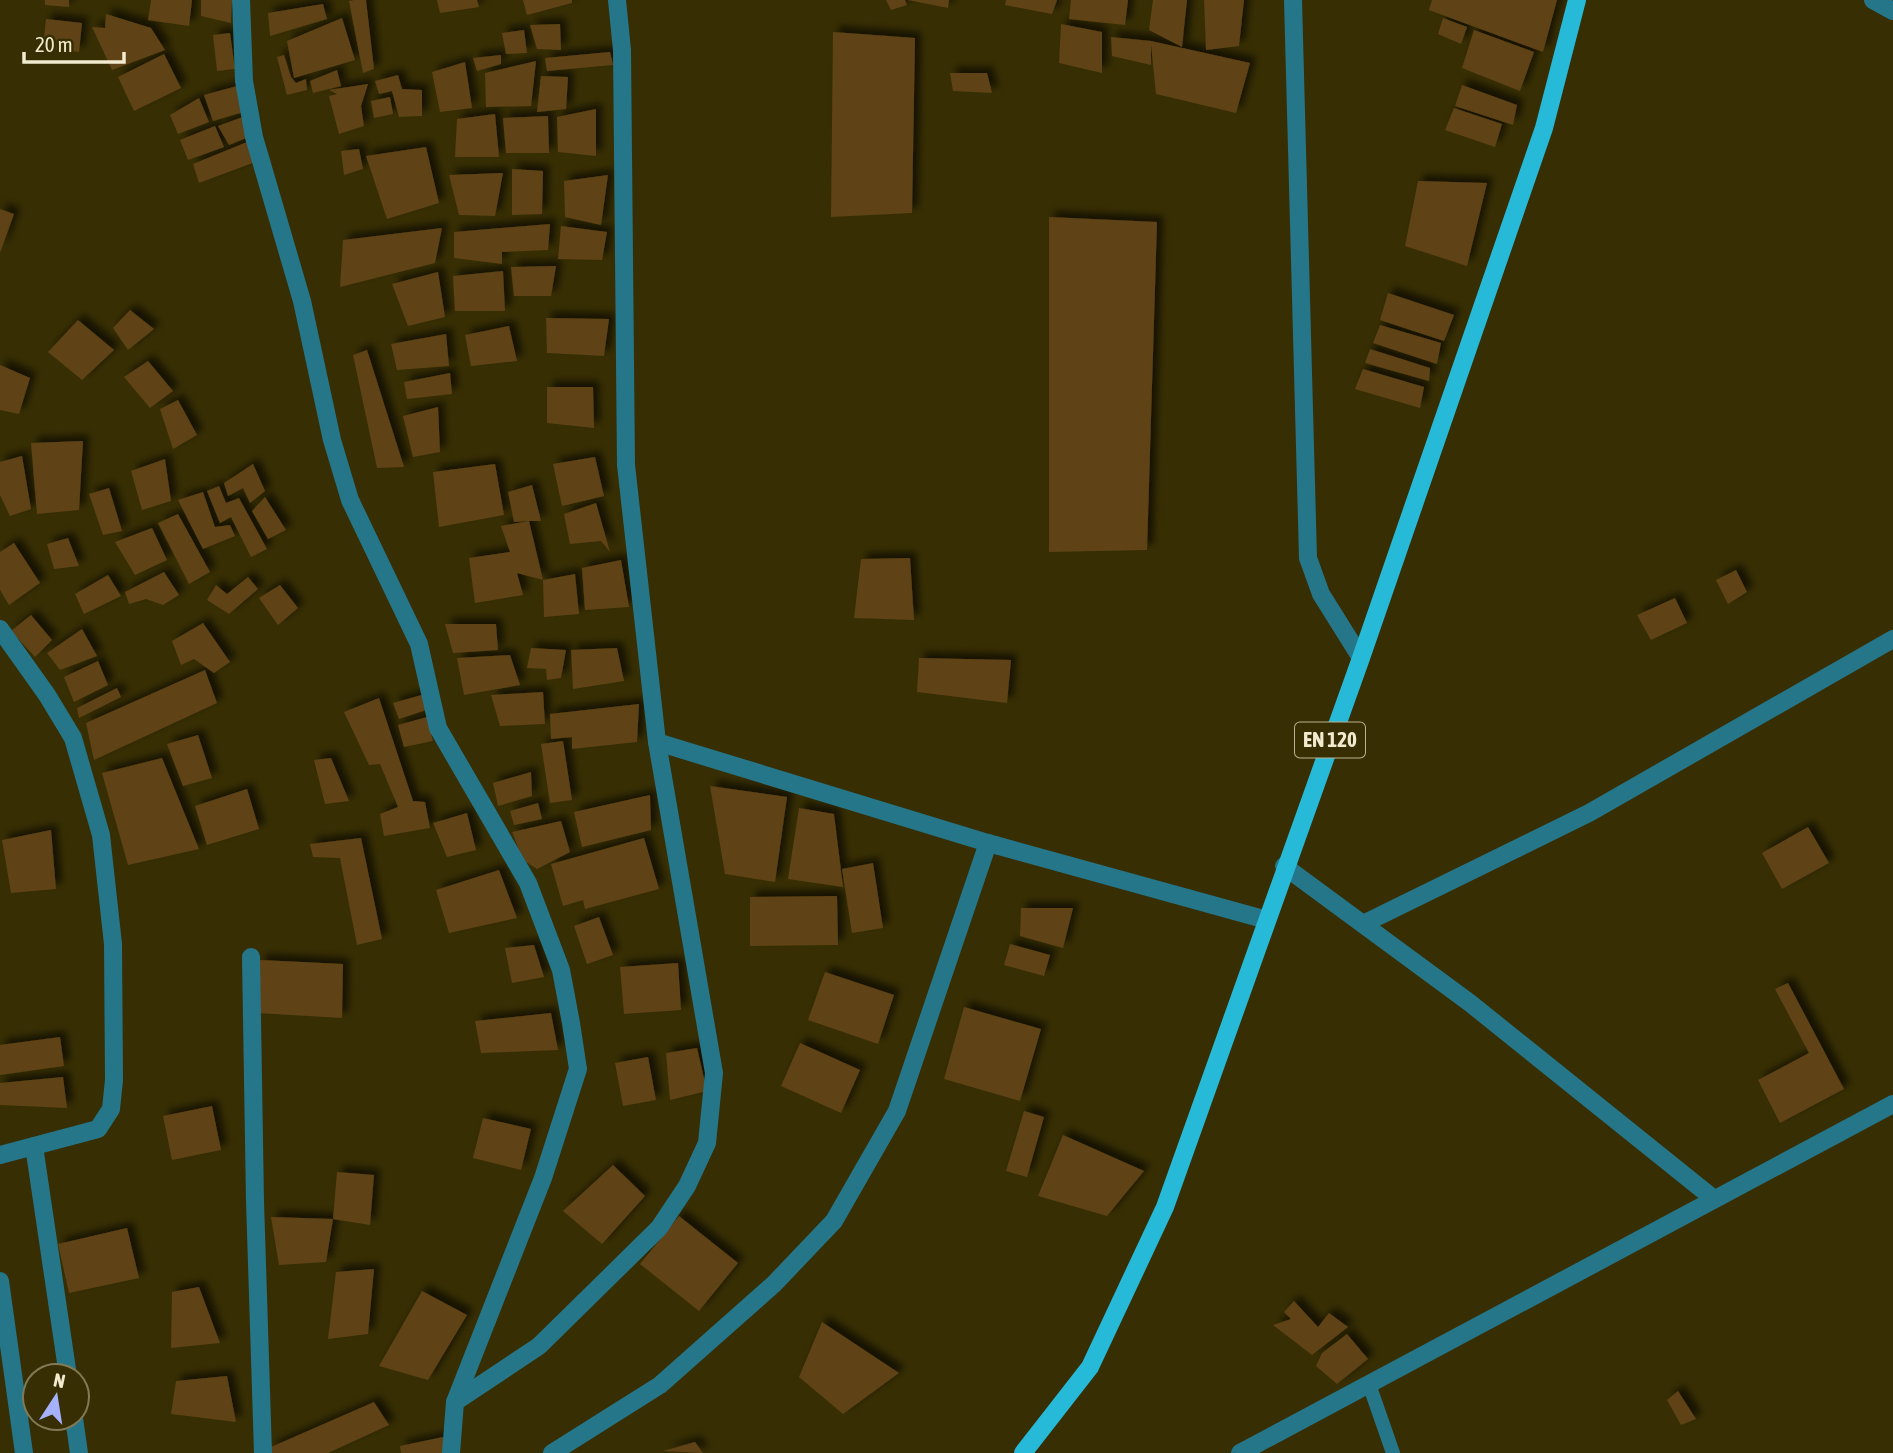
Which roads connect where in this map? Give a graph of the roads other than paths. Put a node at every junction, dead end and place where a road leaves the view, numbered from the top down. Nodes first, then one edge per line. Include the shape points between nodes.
1 (241, 0) edge
2 (617, 0) edge
3 (1293, 0) edge
4 (1577, 0) edge
5 (1873, 0) edge
6 (1893, 11) edge
7 (0, 629) edge
8 (1893, 639) edge
9 (1361, 658) junction
10 (657, 742) junction
11 (989, 844) junction
12 (1284, 866) junction
13 (1267, 919) junction
14 (1366, 923) junction
15 (251, 957) dead end
16 (1893, 1104) edge
17 (34, 1146) junction
18 (0, 1155) edge
19 (1714, 1199) junction
20 (0, 1281) edge
21 (66, 1362) edge
22 (1369, 1384) junction
23 (455, 1402) junction
24 (76, 1432) edge
25 (24, 1453) edge
26 (79, 1453) edge
27 (263, 1453) edge
28 (451, 1453) edge
29 (552, 1453) edge
30 (1023, 1453) edge
31 (1240, 1453) edge
32 (1393, 1453) edge

1 - 23 street via 244,81 254,137 302,301 350,500 419,644 438,728 528,883 561,970 572,1023 578,1069 559,1132
2 - 10 street via 622,50 626,466
3 - 9 street via 1308,558 1321,594
4 - 9 main road, EN 120 via 1545,128
5 - 6 street
7 - 17 street via 73,738 101,835 113,944 111,1109 98,1129
8 - 14 street via 1589,813
9 - 12 main road, EN 120
10 - 11 street
10 - 23 street via 714,1073 707,1143 687,1186 659,1228 539,1346
11 - 13 street
11 - 29 street via 897,1111 834,1221 774,1284 660,1385
12 - 13 main road, EN 120
12 - 14 street
13 - 30 main road, EN 120 via 1165,1207 1124,1298 1090,1367
14 - 19 street
15 - 27 street
16 - 19 street
17 - 18 street
17 - 21 street
19 - 22 street
20 - 25 street
22 - 31 street
22 - 32 lane
23 - 28 street
24 - 26 street

